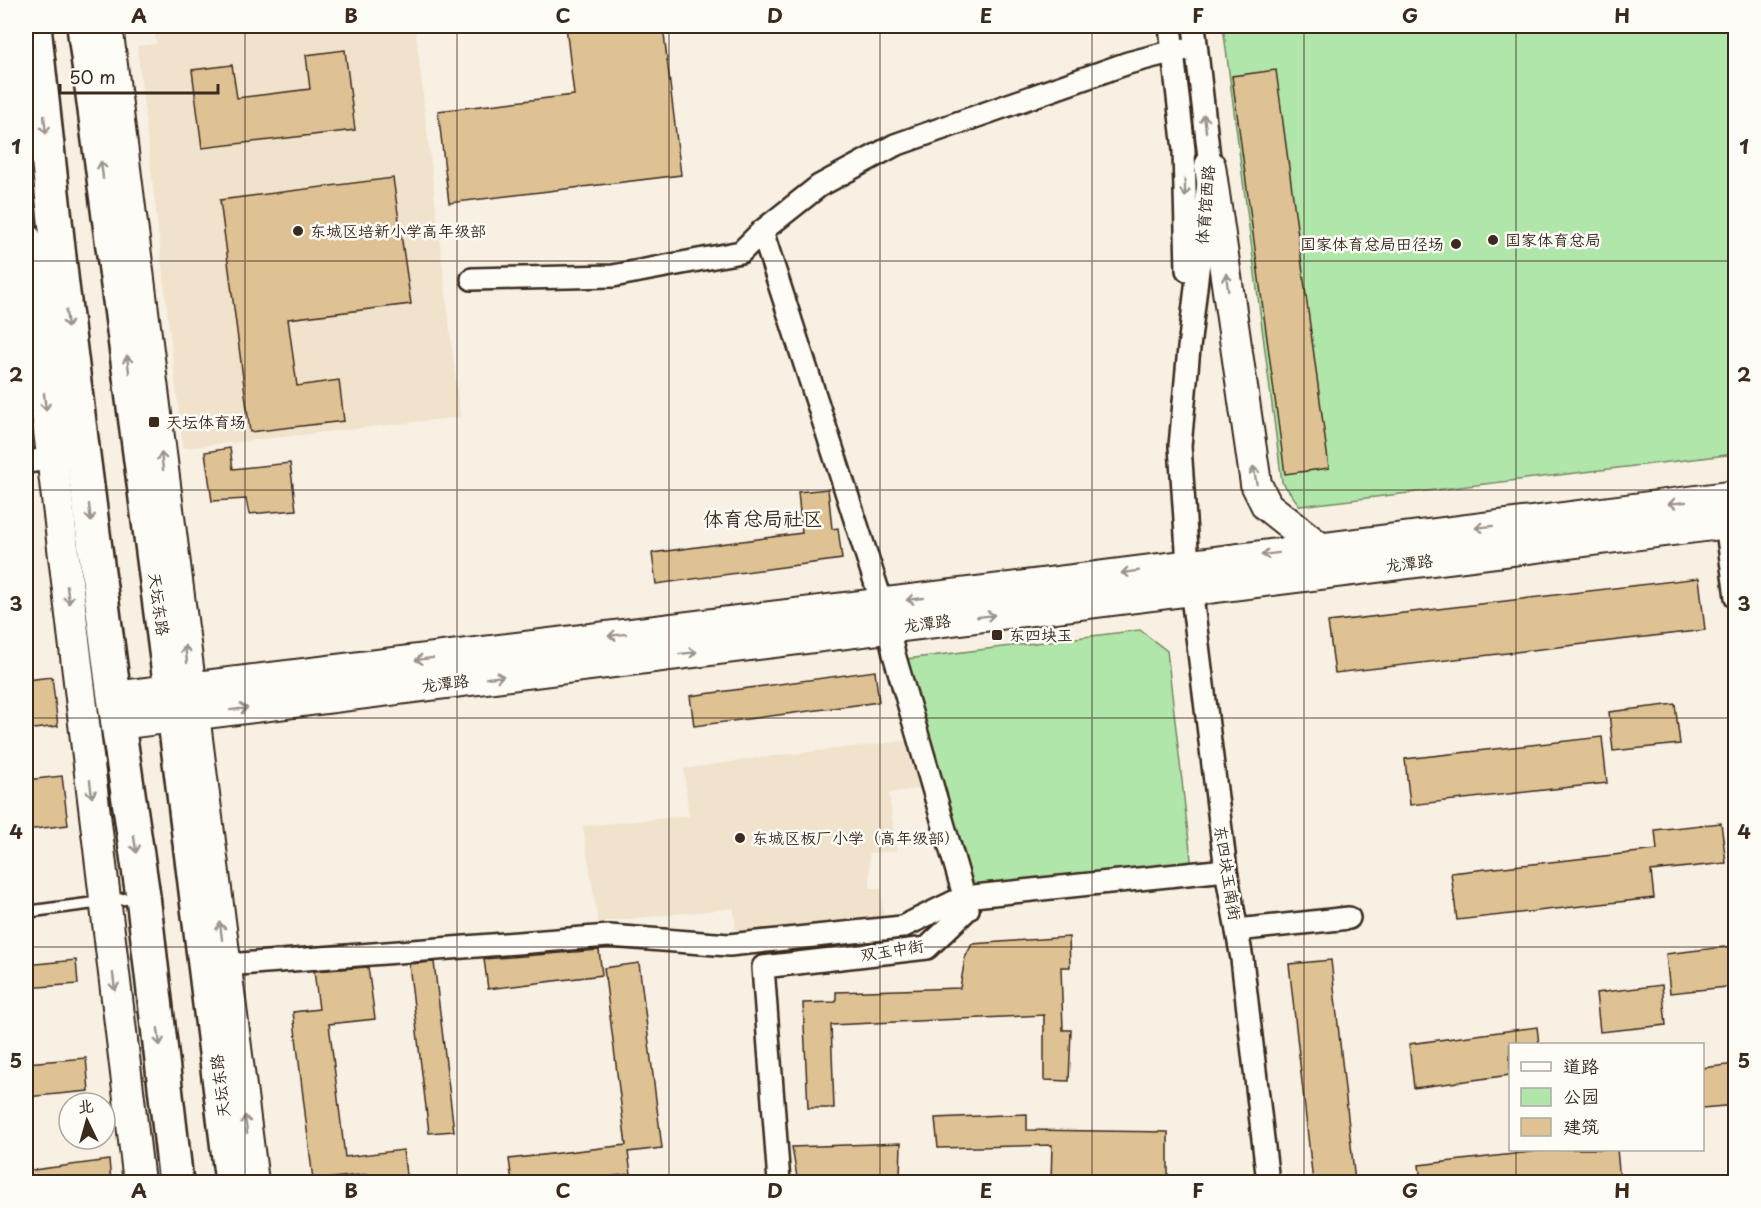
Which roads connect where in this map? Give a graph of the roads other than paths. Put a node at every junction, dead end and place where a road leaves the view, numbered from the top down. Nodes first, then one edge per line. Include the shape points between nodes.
1 (34, 26) edge
2 (84, 26) edge
3 (107, 26) edge
4 (1170, 26) edge
5 (1194, 26) edge
6 (1197, 48) junction
7 (1174, 51) junction
8 (1210, 166) junction
9 (762, 231) junction
10 (26, 239) edge
11 (472, 279) dead end
12 (1189, 348) junction
13 (53, 459) edge
14 (1732, 514) edge
15 (1320, 548) junction
16 (1189, 578) junction
17 (1736, 597) edge
18 (885, 616) junction
19 (183, 702) junction
20 (116, 710) junction
21 (1226, 870) junction
22 (143, 896) junction
23 (964, 897) junction
24 (105, 902) junction
25 (26, 912) edge
26 (1349, 918) dead end
27 (1237, 930) junction
28 (215, 966) junction
29 (139, 1182) edge
30 (176, 1182) edge
31 (232, 1182) edge
32 (253, 1182) edge
33 (779, 1182) edge
34 (1268, 1182) edge

1 -> 13 main road
19 -> 2 main road, 天坛东路
19 -> 3 street
4 - 7 street, 体育馆西路
5 - 6 street, 体育馆西路
6 - 7 street
8 -> 6 street, 体育馆西路
7 - 9 street via 1086,77 895,146 819,186
7 -> 12 street, 体育馆西路 via 1184,150
8 - 12 street, 体育馆西路
15 -> 8 street via 1267,506 1256,483
9 - 11 street via 741,252 612,276
9 - 18 street
10 -> 13 street
12 - 16 street, 体育馆西路 via 1180,446
13 -> 20 main road
13 -> 24 street
14 -> 15 street, 龙潭路
14 - 16 street, 龙潭路
14 - 17 street
15 -> 16 street, 龙潭路
16 - 18 street, 龙潭路
16 - 21 street, 东四块玉南街
18 - 19 street, 龙潭路
18 - 23 street
19 - 20 street, 龙潭路
28 -> 19 main road, 天坛东路
20 -> 22 main road
21 - 23 street
21 - 27 street, 东四块玉南街
22 - 24 lane
22 -> 30 main road
23 - 28 street via 902,927 729,945 609,936
23 - 33 street, 双玉中街 via 968,909 927,948 763,967
24 - 25 lane
24 -> 29 street
26 - 27 street
27 - 34 street, 东四块玉南街
28 - 31 main road, 天坛东路
32 -> 28 street

